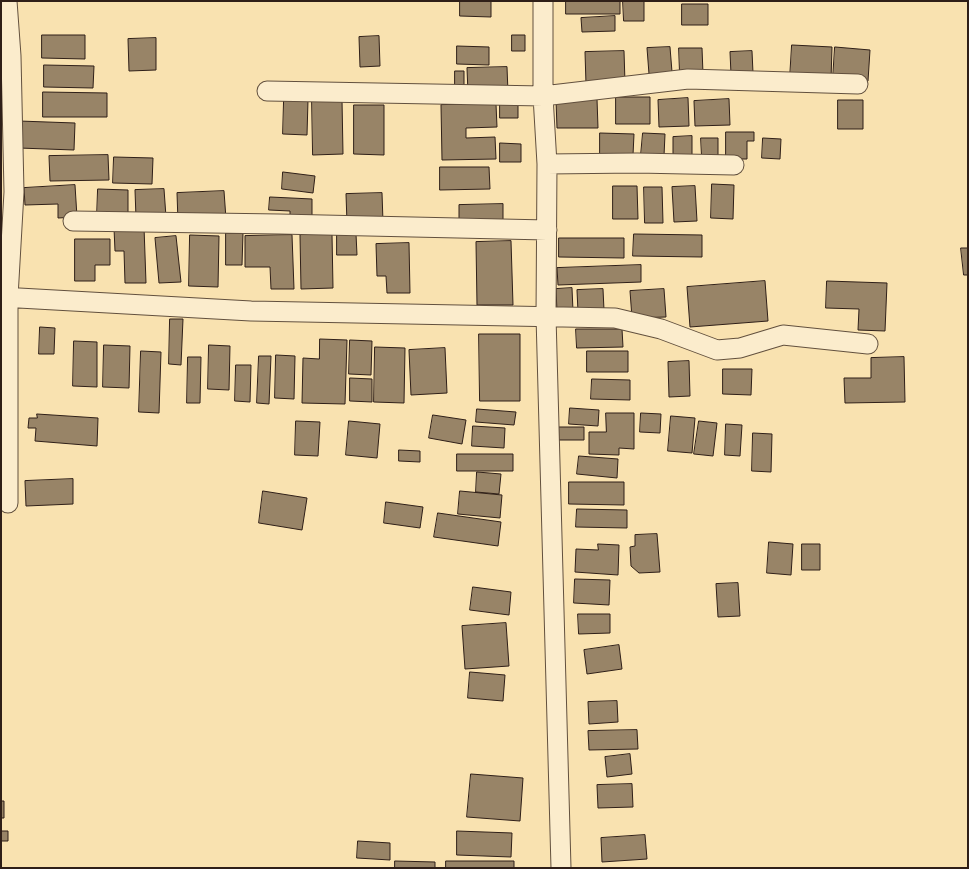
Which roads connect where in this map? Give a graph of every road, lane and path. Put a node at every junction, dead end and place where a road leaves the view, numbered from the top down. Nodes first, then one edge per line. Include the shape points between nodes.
1 (7, 1) edge
2 (543, 1) edge
3 (858, 84) dead end
4 (267, 91) dead end
5 (543, 96) junction
6 (547, 164) junction
7 (734, 165) dead end
8 (73, 221) dead end
9 (547, 230) junction
10 (5, 297) edge
11 (546, 316) junction
12 (868, 344) dead end
13 (8, 503) dead end
14 (561, 868) edge

1 - 10 street via 14,192
2 - 5 street
3 - 5 street via 688,79
4 - 5 street
5 - 6 street
6 - 7 street
6 - 9 street
8 - 9 street
9 - 11 street
10 - 11 street via 252,311
10 - 13 street
11 - 12 street via 615,318 661,329 717,350 740,348 783,336
11 - 14 street

